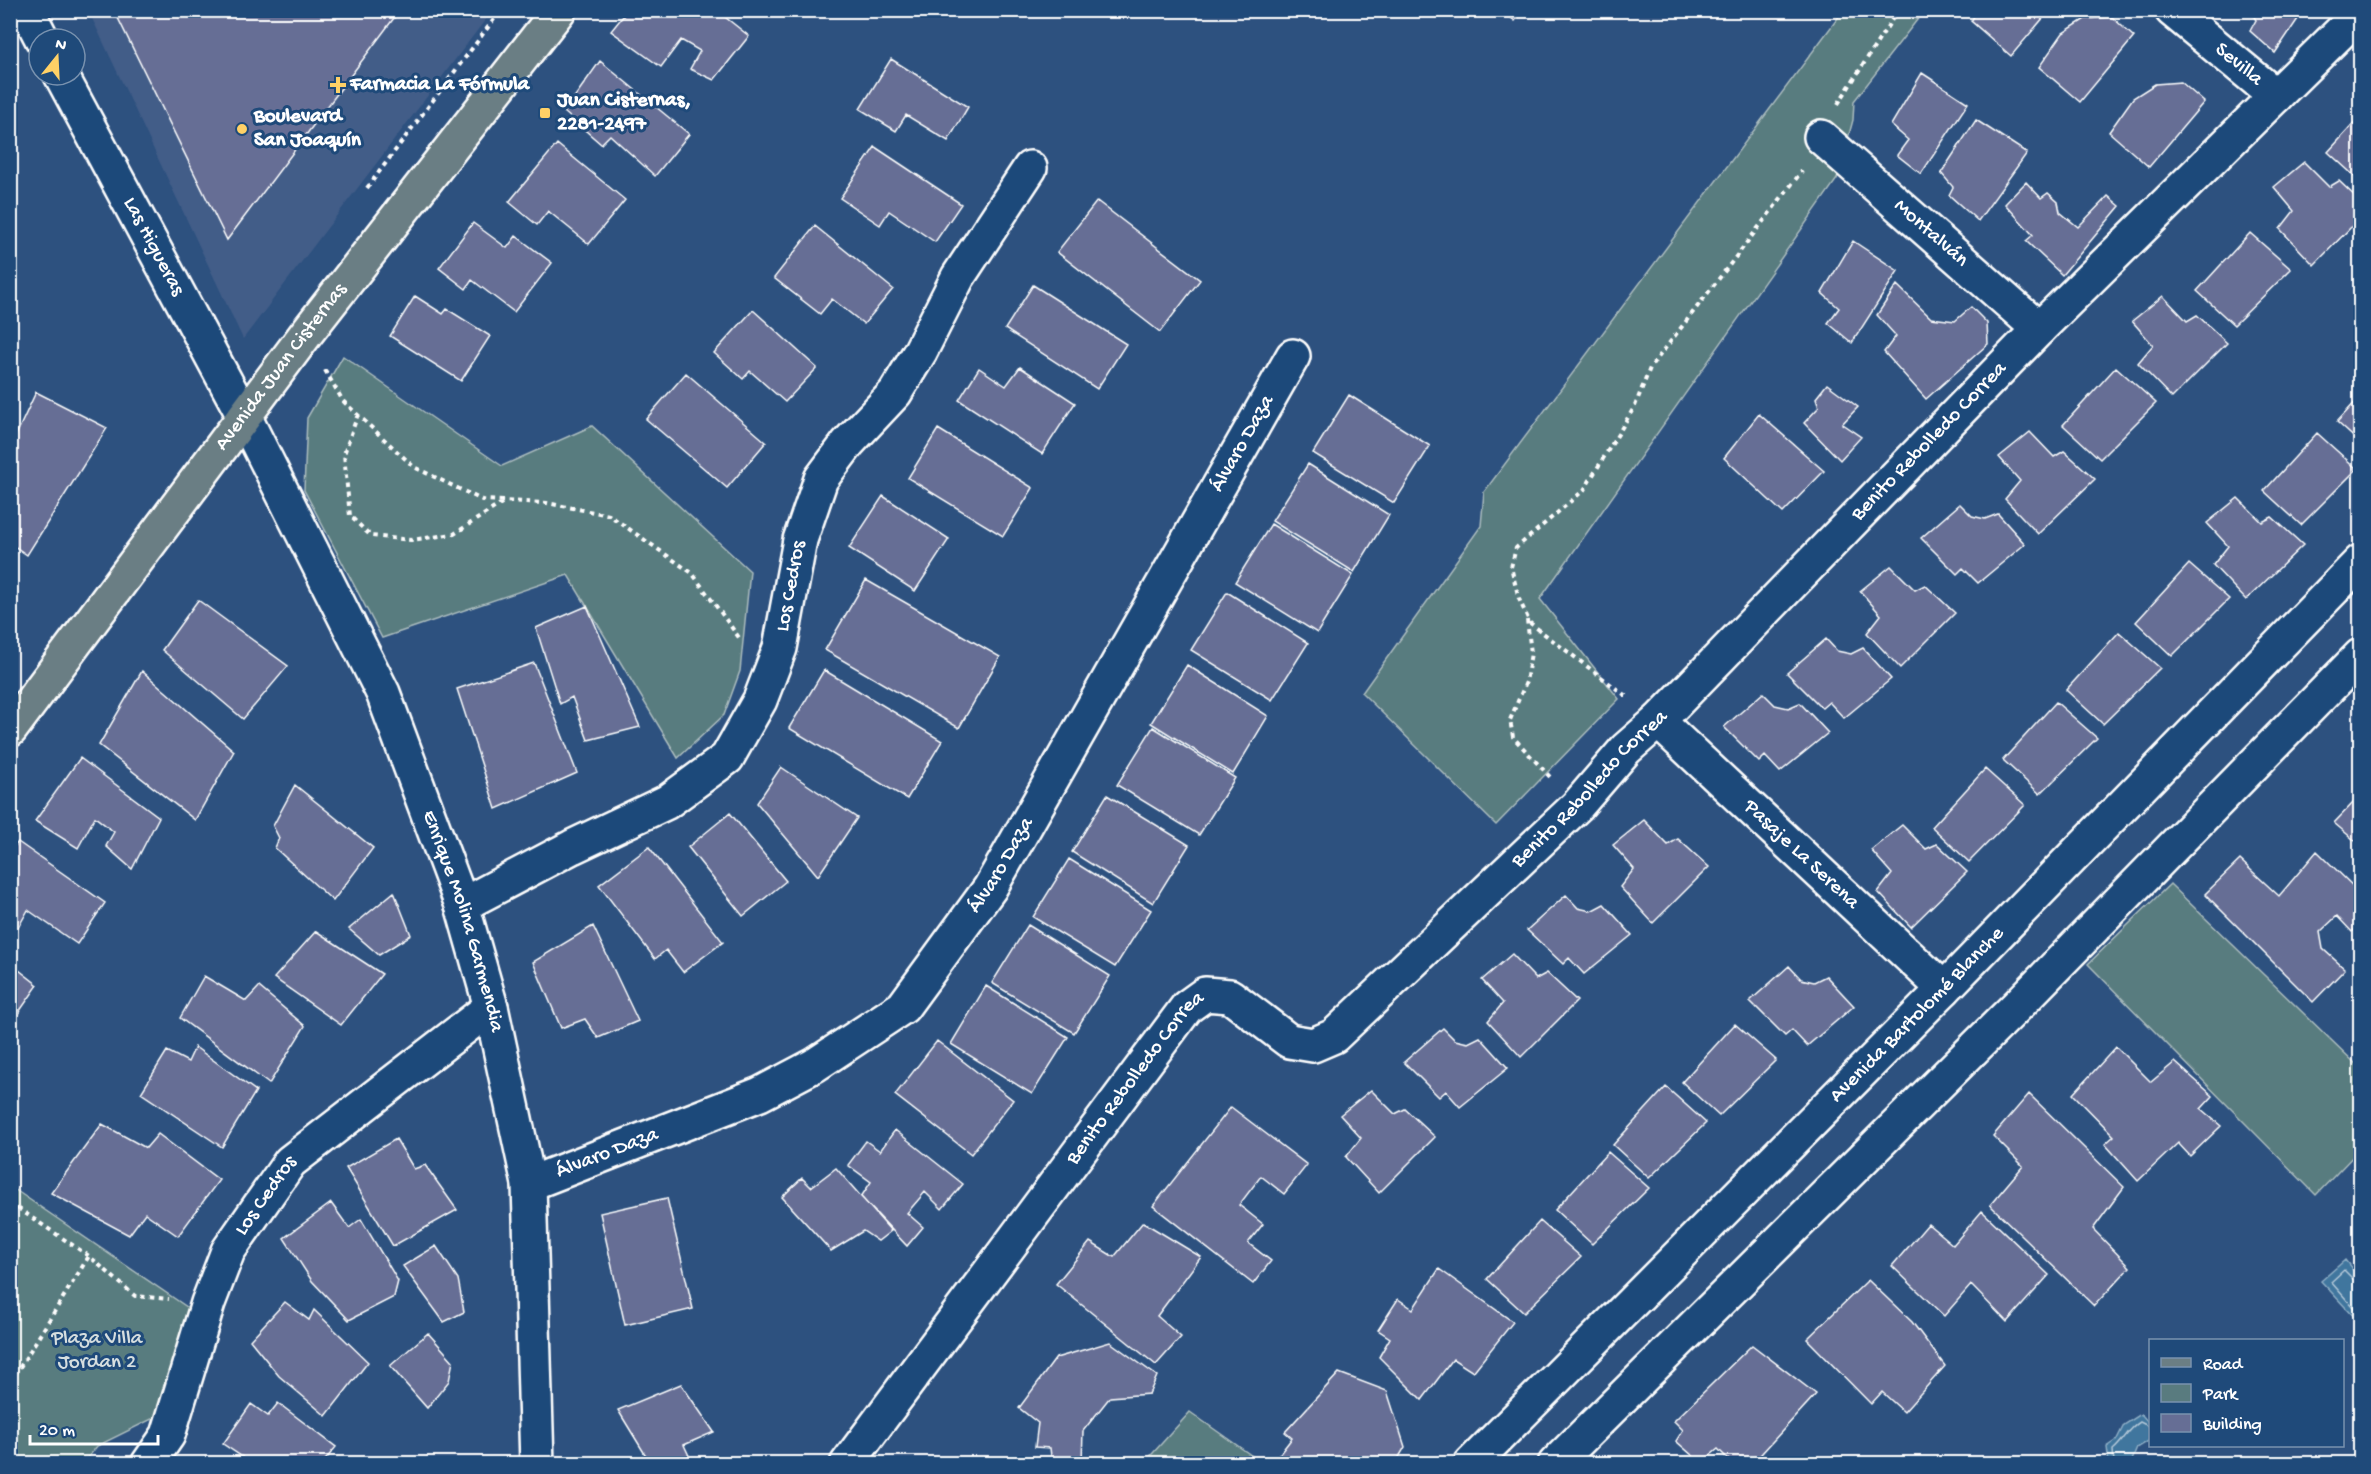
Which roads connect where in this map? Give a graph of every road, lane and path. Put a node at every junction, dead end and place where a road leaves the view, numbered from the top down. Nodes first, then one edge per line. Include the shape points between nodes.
1 (27, 10) edge
2 (559, 10) edge
3 (1898, 10) edge
4 (2172, 10) edge
5 (2361, 13) edge
6 (36, 27) edge
7 (67, 87) edge
8 (2276, 96) junction
9 (1821, 137) junction
10 (1030, 168) dead end
11 (2039, 329) junction
12 (306, 335) junction
13 (1293, 356) dead end
14 (358, 414) junction
15 (245, 418) junction
16 (505, 501) junction
17 (2361, 562) edge
18 (1527, 617) junction
19 (742, 644) dead end
20 (2361, 656) edge
21 (1658, 721) junction
22 (10, 730) edge
23 (1577, 806) junction
24 (462, 905) junction
25 (1944, 989) junction
26 (491, 1007) junction
27 (529, 1184) junction
28 (10, 1203) edge
29 (89, 1256) junction
30 (208, 1303) junction
31 (10, 1383) edge
32 (10, 1457) edge
33 (19, 1464) edge
34 (148, 1464) edge
35 (537, 1464) edge
36 (847, 1464) edge
37 (1471, 1464) edge
38 (1555, 1464) edge

1 - 6 street
2 - 12 main road, Avenida Juan Cisternas
3 - 9 path
4 - 8 street, Sevilla
5 - 8 street, Benito Rebolledo Correa
7 - 15 street, Las Higueras
8 - 11 street, Benito Rebolledo Correa
9 - 11 street, Montalván
9 - 18 path via 1810,160 1650,368 1635,406 1584,490 1516,548 1511,567
10 - 24 street, Los Cedros via 958,277 895,393 848,443 821,479 800,540 780,648 760,700 727,758 667,802
11 - 21 street, Benito Rebolledo Correa
12 - 14 path via 344,401
12 - 15 main road, Avenida Juan Cisternas
13 - 27 street, Álvaro Daza via 990,888 903,1007 815,1065 760,1094
14 - 16 path via 414,467 482,500
14 - 16 path via 344,454 350,516 371,536 411,540 454,534
15 - 22 main road, Avenida Juan Cisternas
15 - 24 street, Enrique Molina Garmendia via 383,693
16 - 19 path via 547,502 609,515 692,573
17 - 25 street, Avenida Bartolomé Blanche
18 - 21 path
18 - 23 path via 1531,653 1526,682 1510,720 1513,737
20 - 38 street via 2020,1003
21 - 23 street, Benito Rebolledo Correa via 1626,749
21 - 25 street, Pasaje La Serena
23 - 36 street, Benito Rebolledo Correa via 1334,1036 1313,1045 1289,1041 1230,996 1205,994 1187,1007
24 - 26 street, Enrique Molina Garmendia
25 - 37 street, Avenida Bartolomé Blanche
26 - 27 street, Enrique Molina Garmendia
26 - 30 street, Los Cedros via 290,1162 228,1251
27 - 35 street, Enrique Molina Garmendia
28 - 29 path
29 - 30 path via 135,1296
29 - 31 path
30 - 34 street, Los Cedros via 168,1435
32 - 33 path

